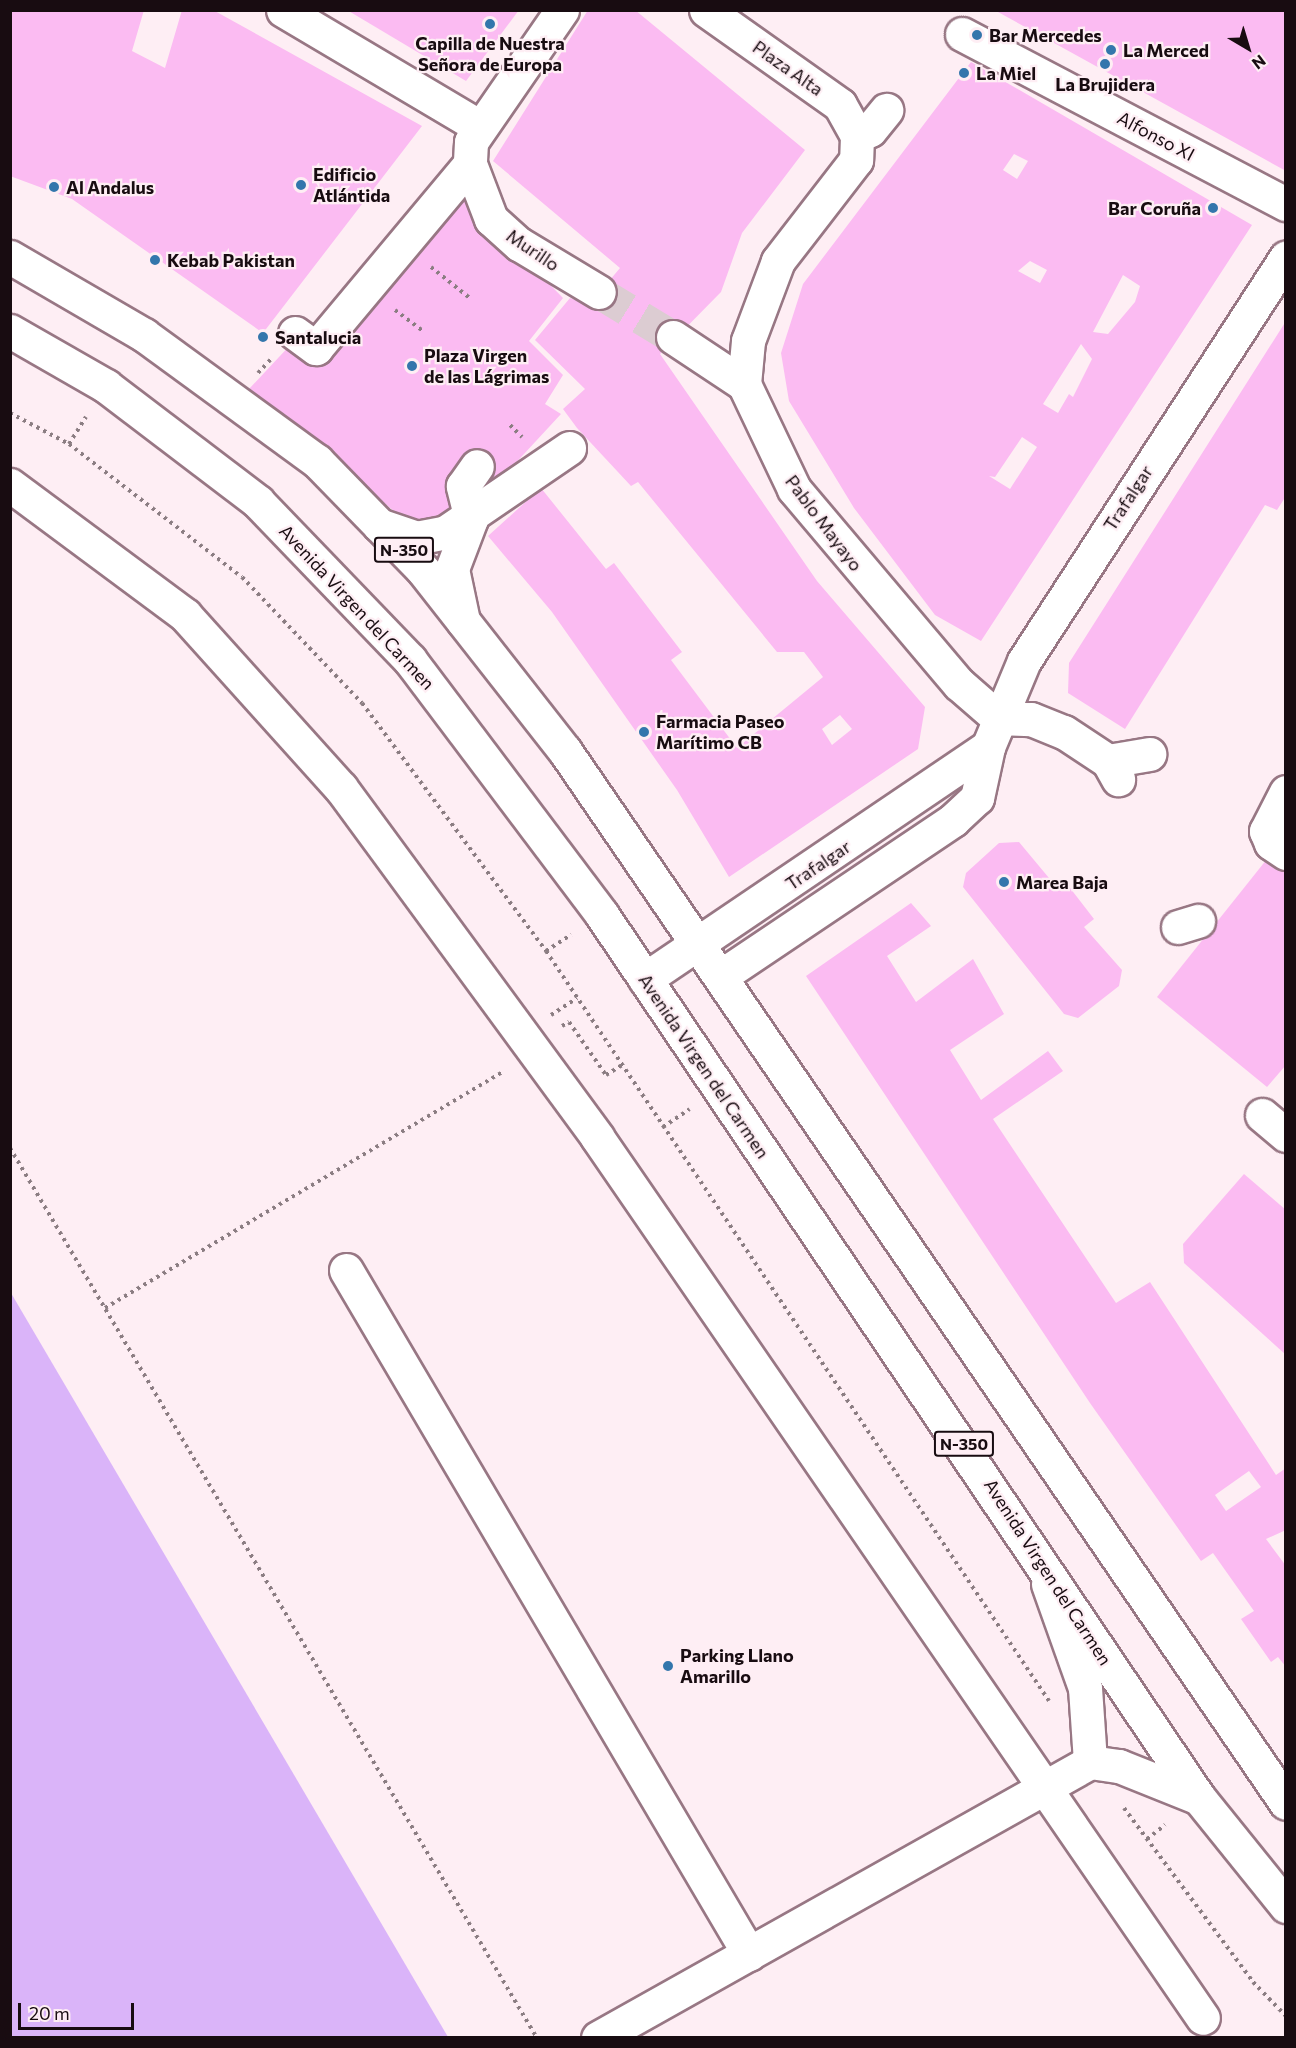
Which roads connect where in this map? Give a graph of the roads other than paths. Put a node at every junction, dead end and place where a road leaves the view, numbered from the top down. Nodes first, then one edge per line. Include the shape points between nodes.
1 (283, 10) edge
2 (562, 10) edge
3 (706, 10) edge
4 (962, 34) dead end
5 (886, 110) dead end
6 (480, 127) junction
7 (857, 136) junction
8 (470, 164) junction
9 (1286, 204) edge
10 (10, 257) edge
11 (1286, 258) edge
12 (599, 292) tunnel mouth
13 (10, 331) edge
14 (295, 333) road end
15 (673, 337) tunnel mouth
16 (744, 384) junction
17 (568, 448) dead end
18 (477, 466) dead end
19 (10, 485) edge
20 (471, 519) junction
21 (379, 525) junction
22 (463, 621) junction
23 (993, 733) junction
24 (1149, 754) dead end
25 (1286, 792) edge
26 (1268, 834) edge
27 (700, 944) junction
28 (720, 976) junction
29 (645, 979) junction
30 (346, 1270) dead end
31 (1039, 1560) junction
32 (1090, 1762) junction
33 (1045, 1791) junction
34 (1199, 1798) junction
35 (1286, 1803) edge
36 (1286, 1906) edge
37 (749, 1954) junction
38 (1203, 2018) dead end
39 (598, 2037) edge

1 - 6 main road
2 - 6 main road
3 - 7 main road, Plaza Alta via 840,105
4 - 9 main road, Alfonso XI
5 - 7 main road via 870,130
6 - 8 main road via 471,142
7 - 16 main road via 856,160 778,261 748,341
8 - 12 main road, Murillo via 491,219 519,244
8 - 14 main road via 316,348
10 - 21 main road, N-350 via 144,335 316,461
11 - 23 main road, Trafalgar via 1023,661
13 - 29 main road, Avenida Virgen del Carmen / N-350 via 106,386 266,510 410,660 511,788
15 - 16 main road
16 - 23 main road, Pablo Mayayo via 794,489 952,676
17 - 20 main road
18 - 20 main road via 463,486
19 - 33 main road via 185,615 341,788 545,1031
20 - 21 main road via 416,538
20 - 22 main road via 452,569
21 - 22 main road, N-350
22 - 27 main road, N-350 via 566,751
23 - 24 main road via 1031,719 1064,732 1113,770
23 - 27 main road, Trafalgar
23 - 28 main road, Trafalgar via 977,798 953,820
25 - 26 main road
27 - 28 main road, N-350
27 - 29 main road, Trafalgar
28 - 35 main road, N-350 via 1019,1420
29 - 31 main road, Avenida Virgen del Carmen / N-350
30 - 37 main road
31 - 32 main road via 1085,1688
31 - 34 main road, Avenida Virgen del Carmen / N-350
32 - 33 main road
32 - 34 main road via 1119,1766
33 - 37 main road
33 - 38 main road
34 - 36 main road, Avenida Virgen del Carmen / N-350
37 - 39 main road

